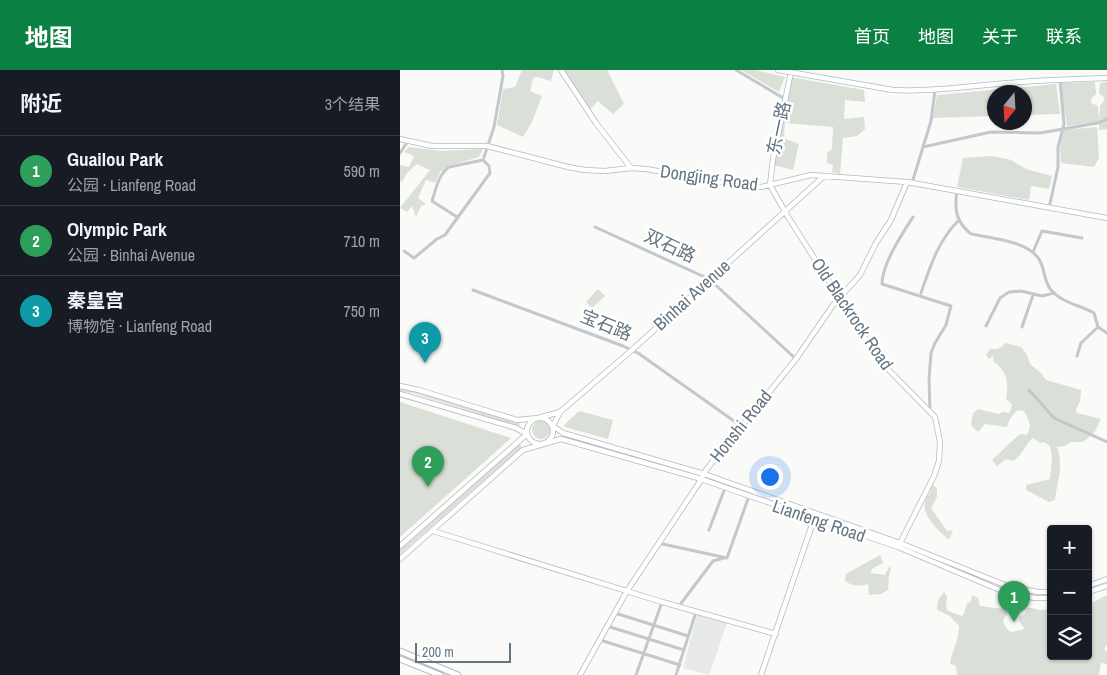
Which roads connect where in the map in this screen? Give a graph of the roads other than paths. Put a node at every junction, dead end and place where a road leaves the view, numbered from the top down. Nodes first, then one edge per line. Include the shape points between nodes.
1 (502, 70) edge
2 (561, 70) edge
3 (736, 70) edge
4 (778, 70) edge
5 (791, 72) junction
6 (1107, 78) edge
7 (1060, 79) junction
8 (935, 91) junction
9 (785, 100) junction
10 (1107, 120) edge
11 (1063, 129) junction
12 (400, 139) edge
13 (408, 140) junction
14 (487, 146) junction
15 (923, 147) junction
16 (400, 153) edge
17 (483, 160) junction
18 (631, 168) junction
19 (824, 176) junction
20 (910, 182) junction
21 (770, 185) junction
22 (957, 191) junction
23 (1049, 208) junction
24 (784, 210) junction
25 (457, 217) junction
26 (913, 217) dead end
27 (1107, 218) edge
28 (958, 221) junction
29 (595, 227) dead end
30 (1082, 238) dead end
31 (404, 251) dead end
32 (1033, 252) junction
33 (709, 279) junction
34 (473, 290) dead end
35 (921, 293) dead end
36 (1054, 293) junction
37 (1033, 295) junction
38 (840, 297) junction
39 (986, 326) dead end
40 (1022, 327) dead end
41 (1098, 327) junction
42 (1107, 333) edge
43 (632, 350) junction
44 (1077, 356) dead end
45 (796, 359) junction
46 (400, 386) edge
47 (1029, 390) dead end
48 (400, 394) edge
49 (560, 412) junction
50 (930, 412) junction
51 (538, 418) junction
52 (552, 426) junction
53 (742, 427) junction
54 (527, 434) junction
55 (1107, 442) edge
56 (544, 443) junction
57 (704, 474) junction
58 (701, 479) junction
59 (725, 488) junction
60 (749, 496) junction
61 (815, 517) junction
62 (709, 530) dead end
63 (433, 531) junction
64 (658, 543) junction
65 (899, 545) junction
66 (400, 546) edge
67 (727, 558) junction
68 (400, 559) edge
69 (1107, 580) edge
70 (1092, 585) edge
71 (1107, 586) edge
72 (627, 591) junction
73 (1092, 591) edge
74 (1047, 592) edge
75 (1047, 598) edge
76 (662, 602) junction
77 (679, 606) junction
78 (696, 611) junction
79 (615, 613) junction
80 (607, 626) junction
81 (654, 626) junction
82 (776, 634) junction
83 (688, 636) junction
84 (649, 639) junction
85 (600, 640) junction
86 (684, 650) junction
87 (400, 651) edge
88 (644, 654) junction
89 (400, 659) edge
90 (680, 665) junction
91 (440, 675) edge
92 (458, 675) edge
93 (580, 675) edge
94 (636, 675) edge
95 (676, 675) edge
96 (761, 675) edge

1 - 14 street via 494,127
2 - 18 main road via 596,124
3 - 9 street
4 - 5 main road
5 - 8 main road via 893,90
5 - 9 main road, 东一路
6 - 7 main road
7 - 8 main road
7 - 11 street
8 - 15 street
9 - 21 main road, 东一路
10 - 11 street
11 - 15 street via 1040,133 991,132
11 - 23 street
12 - 13 main road, Dongjing Road
13 - 14 main road, Dongjing Road via 432,146
13 - 16 street
14 - 17 street
14 - 18 main road, Dongjing Road via 576,168 605,171
15 - 20 street
17 - 25 street via 490,173
17 - 25 street via 449,167 439,181 432,201
18 - 21 main road, Dongjing Road via 744,186
19 - 20 main road, Dongjing Road
19 - 21 main road, Dongjing Road via 811,175
19 - 24 main road, Binhai Avenue
20 - 22 main road, Dongjing Road
20 - 38 main road, Honshi Road via 860,275
21 - 24 main road, Old Blackrock Road
22 - 23 main road, Dongjing Road
22 - 28 street
23 - 27 main road, Dongjing Road
24 - 33 main road, Binhai Avenue
24 - 38 main road, Old Blackrock Road
25 - 31 street via 445,235 414,258
26 - 50 street via 896,244 882,284 951,306 946,325 931,353
28 - 32 street via 971,234 1012,243
28 - 35 street via 935,255
29 - 33 street, 双石路
30 - 32 street via 1042,230
32 - 36 street via 1041,262
33 - 43 main road, Binhai Avenue
33 - 45 street, 双石路
34 - 43 street, 宝石路
36 - 37 street
36 - 41 street via 1094,313
37 - 39 street via 1009,292 1000,298
37 - 40 street
38 - 45 main road, Honshi Road
38 - 50 main road, Old Blackrock Road via 880,361
41 - 42 street
41 - 44 street via 1081,343
43 - 49 main road, Binhai Avenue
43 - 53 street, 宝石路
45 - 53 main road, Honshi Road
46 - 51 main road via 517,420
47 - 55 street via 1054,418
48 - 54 main road
49 - 51 main road
49 - 52 main road
50 - 65 main road, Old Blackrock Road via 935,417 940,442 939,461
51 - 52 main road via 547,419
51 - 54 main road via 530,422
52 - 56 main road via 551,438
52 - 57 main road, Lianfeng Road via 563,433
53 - 57 main road, Honshi Road
54 - 56 main road via 532,441
54 - 66 main road
56 - 58 main road, Lianfeng Road via 561,439
56 - 63 main road via 523,450
57 - 58 main road, Honshi Road
57 - 61 main road, Lianfeng Road
58 - 59 main road, Lianfeng Road
58 - 64 main road, Honshi Road
59 - 60 main road, Lianfeng Road
59 - 62 street
60 - 61 main road, Lianfeng Road
60 - 67 street
61 - 65 main road, Lianfeng Road
61 - 82 main road
63 - 68 main road
63 - 72 main road
64 - 67 street
64 - 72 main road, Honshi Road
65 - 74 main road, Lianfeng Road via 1010,587
65 - 75 main road, Lianfeng Road via 1008,593
67 - 77 street via 713,561
69 - 70 main road
71 - 73 main road
72 - 76 main road
72 - 79 main road, Honshi Road
76 - 77 main road
76 - 81 street
77 - 78 main road
78 - 82 main road
78 - 83 street
79 - 80 main road, Honshi Road
79 - 81 street
80 - 84 street
80 - 85 main road, Honshi Road
81 - 83 street
81 - 84 street
82 - 96 main road
83 - 86 street
84 - 86 street
84 - 88 street
85 - 88 street
85 - 93 main road, Honshi Road
86 - 90 street
87 - 92 main road
88 - 90 street
88 - 94 street
89 - 91 main road
90 - 95 street

